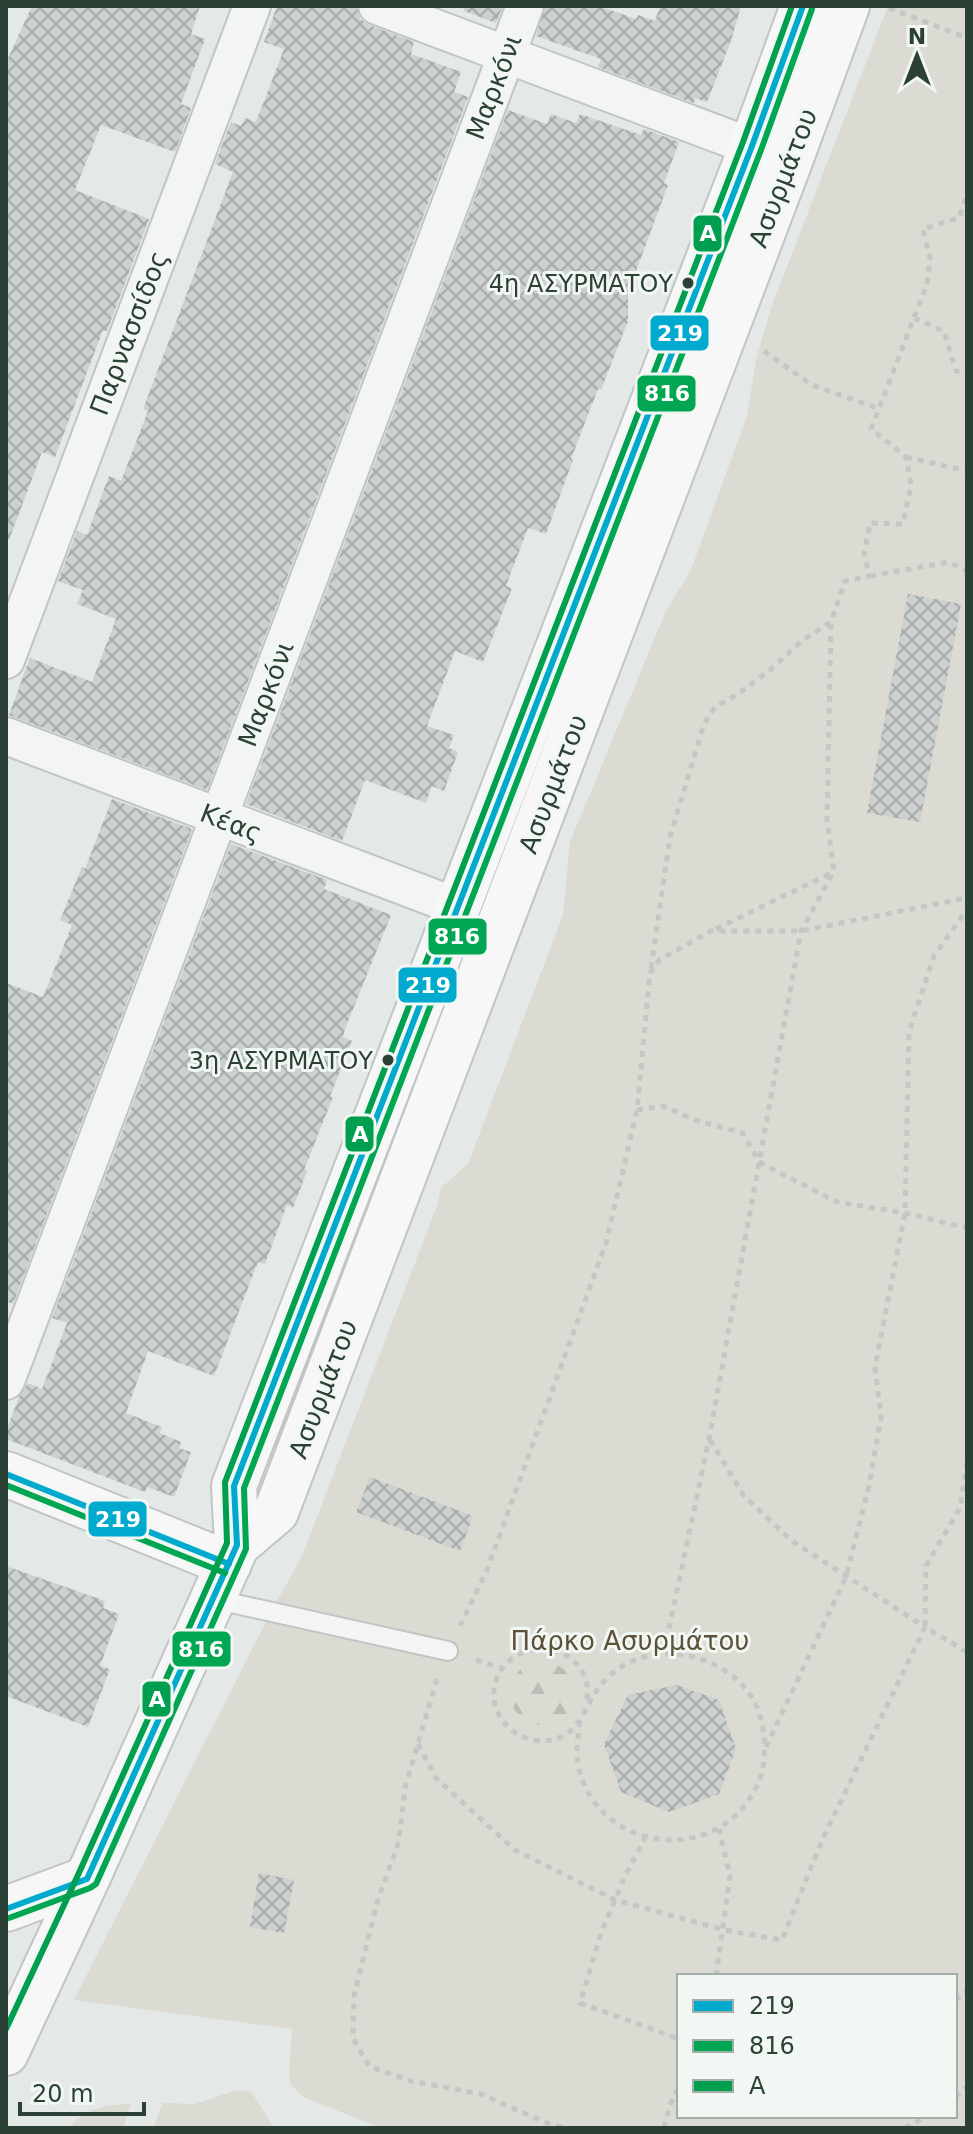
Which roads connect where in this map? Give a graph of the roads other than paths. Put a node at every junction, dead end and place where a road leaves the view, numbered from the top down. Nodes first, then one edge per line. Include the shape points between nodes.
1 (252, 6) edge
2 (377, 6) edge
3 (525, 6) edge
4 (803, 6) edge
5 (847, 6) edge
6 (506, 55) junction
7 (771, 154) junction
8 (6, 660) edge
9 (6, 736) edge
10 (219, 818) junction
11 (458, 907) junction
12 (6, 1381) edge
13 (6, 1474) edge
14 (226, 1569) junction
15 (448, 1651) road end
16 (87, 1879) junction
17 (6, 1909) edge
18 (6, 2053) edge

1 - 8 street, Παρνασσίδος
2 - 6 street
3 - 6 street, Μαρκόνι
4 - 7 street, Ασυρμάτου
5 - 7 street, Ασυρμάτου
6 - 7 street
6 - 10 street, Μαρκόνι
7 - 11 street, Ασυρμάτου
7 - 14 street, Ασυρμάτου via 276,1512
9 - 10 street, Κέας
10 - 11 street, Κέας
10 - 12 street, Μαρκόνι
11 - 14 street, Ασυρμάτου via 234,1486
13 - 14 street
14 - 15 lane
14 - 16 street, Ασυρμάτου
16 - 17 street
16 - 18 street, Ασυρμάτου

